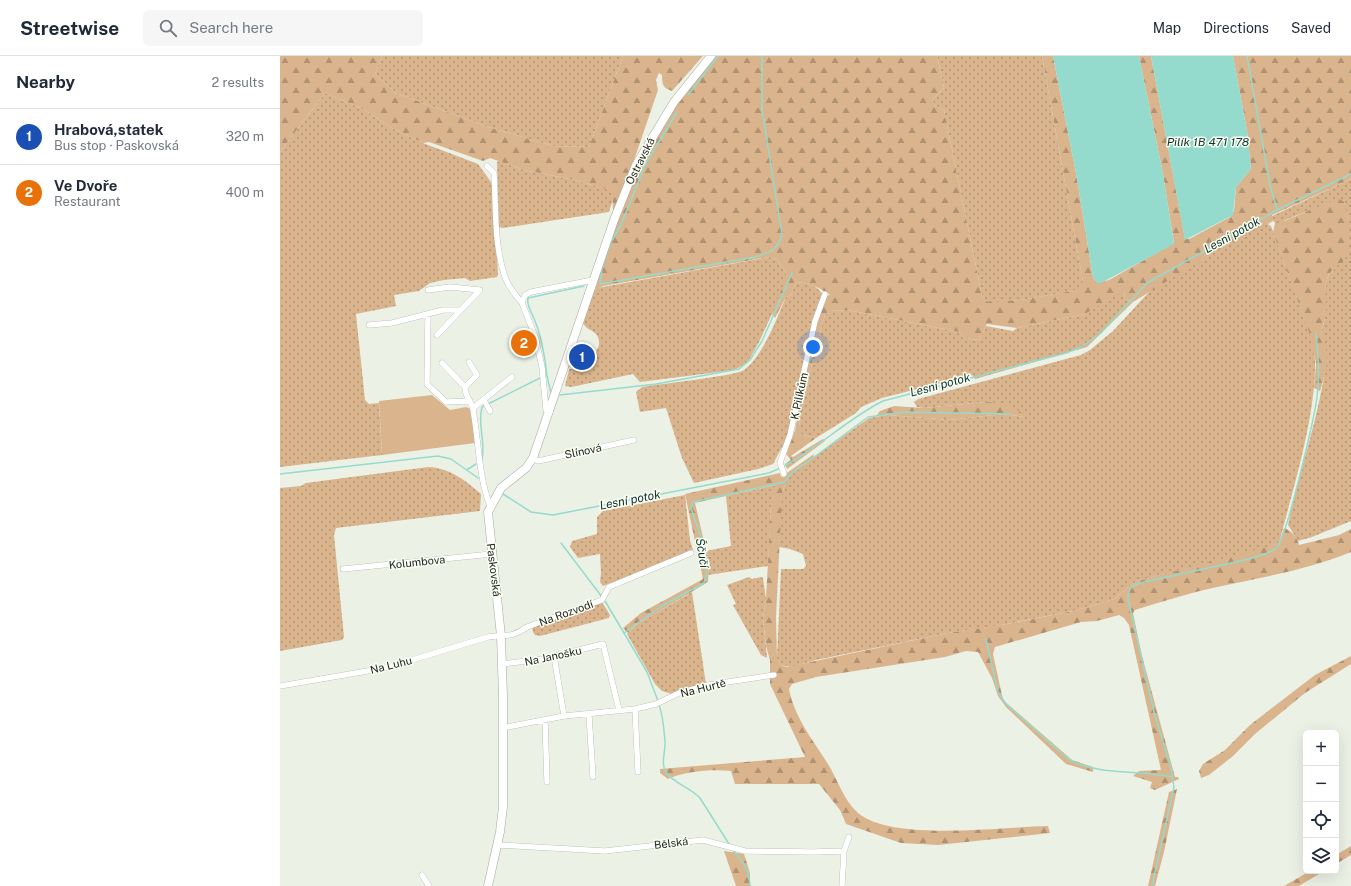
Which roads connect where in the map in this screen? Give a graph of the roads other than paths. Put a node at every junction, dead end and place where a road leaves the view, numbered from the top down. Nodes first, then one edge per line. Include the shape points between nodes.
1 (711, 56) edge
2 (487, 166) dead end
3 (593, 280) junction
4 (428, 290) dead end
5 (825, 294) dead end
6 (522, 303) junction
7 (460, 310) junction
8 (428, 315) junction
9 (368, 325) dead end
10 (437, 335) dead end
11 (469, 362) dead end
12 (442, 363) dead end
13 (512, 377) dead end
14 (465, 387) junction
15 (470, 401) junction
16 (473, 408) junction
17 (550, 412) junction
18 (634, 440) dead end
19 (533, 458) junction
20 (783, 470) dead end
21 (490, 506) junction
22 (691, 553) dead end
23 (492, 554) junction
24 (343, 570) dead end
25 (501, 636) junction
26 (554, 656) junction
27 (502, 664) junction
28 (774, 675) dead end
29 (280, 686) edge
30 (634, 709) junction
31 (619, 710) junction
32 (589, 715) junction
33 (564, 716) junction
34 (545, 720) junction
35 (502, 728) junction
36 (638, 772) dead end
37 (593, 777) dead end
38 (547, 782) dead end
39 (849, 837) dead end
40 (498, 845) junction
41 (844, 851) junction
42 (422, 874) dead end
43 (429, 886) edge
44 (488, 886) edge
45 (842, 886) edge

1 - 3 street, Ostravská via 674,102 636,164
2 - 6 street via 494,173 498,247 504,275
3 - 6 street via 531,292 525,295
3 - 17 street, Paskovská
4 - 7 street via 450,287 480,290
5 - 20 street, K Pilíkům via 815,321 788,445 782,457
6 - 17 street via 536,336 546,410
7 - 8 street via 443,310
7 - 10 street
8 - 9 street
8 - 15 street via 427,384 446,402
11 - 14 street via 477,375
12 - 14 street
13 - 16 street via 487,405
14 - 15 street
15 - 16 street
16 - 21 street via 482,480
17 - 19 street, Paskovská
18 - 19 street, Slínová via 538,461
19 - 21 street, Paskovská via 526,468 499,491
21 - 23 street, Paskovská via 488,517
22 - 25 street, Na Rozvodí via 609,587 602,600 526,627 518,634
23 - 24 street, Kolumbova
23 - 25 street, Paskovská
25 - 27 street, Paskovská
25 - 29 street, Na Luhu via 488,637 385,668
26 - 27 street, Na Janošku via 523,663
26 - 31 street, Na Janošku via 603,644
26 - 33 street
27 - 35 street, Paskovská
28 - 30 street, Na Hurtě via 708,685 679,693 659,703
30 - 31 street, Na Hurtě
30 - 36 street
31 - 32 street, Na Hurtě
32 - 33 street, Na Hurtě
32 - 37 street
33 - 34 street, Na Hurtě
34 - 35 street, Na Hurtě
34 - 38 street
35 - 40 street, Paskovská via 503,806
39 - 41 street
40 - 41 street, Bělská via 605,851 703,840 745,851
40 - 44 street, Paskovská
41 - 45 street
42 - 43 street

